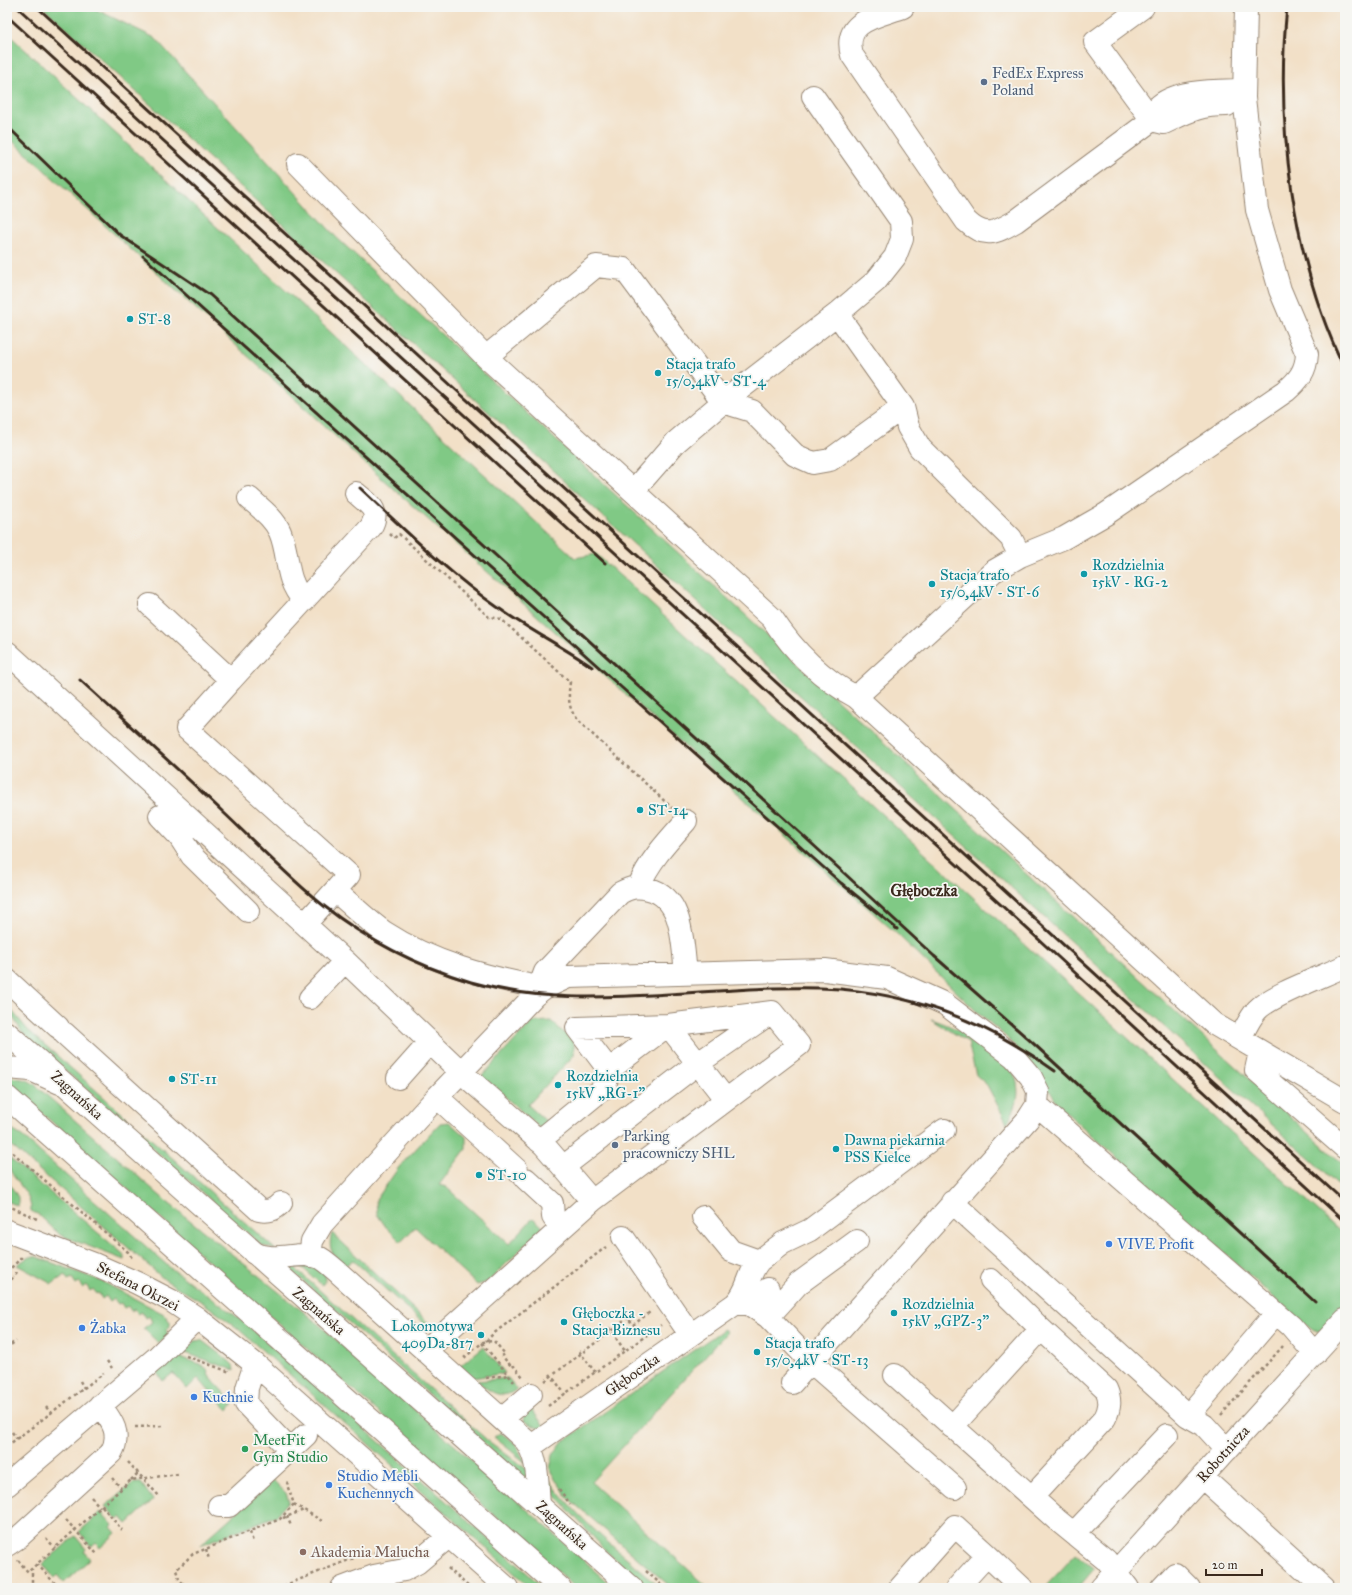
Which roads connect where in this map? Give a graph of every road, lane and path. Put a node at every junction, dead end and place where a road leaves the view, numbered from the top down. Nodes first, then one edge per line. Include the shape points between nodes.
1 (903, 7) edge
2 (1143, 7) edge
3 (1246, 7) edge
4 (813, 96) dead end
5 (1244, 98) junction
6 (1152, 120) junction
7 (298, 164) dead end
8 (837, 314) junction
9 (486, 357) junction
10 (723, 402) junction
11 (903, 407) junction
12 (634, 490) junction
13 (356, 492) dead end
14 (249, 498) dead end
15 (375, 520) junction
16 (1020, 556) junction
17 (304, 601) junction
18 (150, 606) dead end
19 (7, 652) edge
20 (231, 680) junction
21 (856, 697) junction
22 (160, 816) dead end
23 (686, 821) joint
24 (186, 829) junction
25 (639, 886) junction
26 (335, 891) junction
27 (248, 911) dead end
28 (305, 924) junction
29 (345, 961) junction
30 (1345, 966) edge
31 (686, 973) junction
32 (7, 980) edge
33 (544, 988) junction
34 (310, 998) dead end
35 (772, 1012) junction
36 (668, 1025) junction
37 (7, 1033) edge
38 (1240, 1039) junction
39 (430, 1042) junction
40 (1260, 1052) junction
41 (697, 1064) junction
42 (7, 1068) edge
43 (609, 1070) junction
44 (461, 1072) junction
45 (398, 1078) dead end
46 (65, 1085) junction
47 (437, 1097) junction
48 (726, 1100) junction
49 (1345, 1101) edge
50 (1037, 1105) junction
51 (12, 1106) edge
52 (944, 1130) dead end
53 (539, 1141) junction
54 (1345, 1148) edge
55 (563, 1167) junction
56 (592, 1201) junction
57 (952, 1202) junction
58 (281, 1203) dead end
59 (702, 1217) dead end
60 (562, 1228) junction
61 (623, 1237) dead end
62 (857, 1241) dead end
63 (12, 1243) edge
64 (254, 1254) junction
65 (310, 1256) junction
66 (592, 1258) dead end
67 (759, 1261) junction
68 (7, 1272) edge
69 (18, 1272) dead end
70 (991, 1280) dead end
71 (7, 1284) edge
72 (768, 1289) dead end
73 (666, 1299) junction
74 (752, 1309) junction
75 (1276, 1313) junction
76 (197, 1318) junction
77 (659, 1326) dead end
78 (1041, 1328) junction
79 (610, 1330) junction
80 (1341, 1333) edge
81 (690, 1334) junction
82 (16, 1341) dead end
83 (484, 1342) junction
84 (7, 1344) edge
85 (1285, 1344) dead end
86 (425, 1351) junction
87 (625, 1351) junction
88 (580, 1352) junction
89 (1315, 1354) junction
90 (183, 1355) dead end
91 (463, 1359) dead end
92 (107, 1361) dead end
93 (811, 1362) junction
94 (118, 1363) dead end
95 (255, 1364) junction
96 (112, 1368) junction
97 (232, 1372) dead end
98 (595, 1372) junction
99 (551, 1374) junction
100 (895, 1375) dead end
101 (479, 1379) dead end
102 (80, 1381) dead end
103 (792, 1383) dead end
104 (84, 1388) junction
105 (535, 1391) junction
106 (565, 1394) junction
107 (100, 1405) junction
108 (46, 1407) dead end
109 (51, 1413) junction
110 (1188, 1416) junction
111 (1220, 1416) dead end
112 (502, 1419) junction
113 (952, 1427) junction
114 (12, 1432) dead end
115 (1167, 1434) dead end
116 (17, 1439) junction
117 (7, 1446) edge
118 (530, 1447) junction
119 (1227, 1450) junction
120 (124, 1458) dead end
121 (138, 1473) junction
122 (178, 1474) dead end
123 (290, 1474) dead end
124 (1202, 1477) junction
125 (143, 1478) junction
126 (131, 1480) junction
127 (7, 1485) edge
128 (557, 1486) dead end
129 (955, 1488) dead end
130 (160, 1497) dead end
131 (1032, 1497) junction
132 (294, 1504) junction
133 (539, 1505) junction
134 (102, 1506) junction
135 (219, 1506) dead end
136 (575, 1508) dead end
137 (304, 1510) junction
138 (287, 1515) junction
139 (322, 1521) dead end
140 (291, 1526) dead end
141 (75, 1530) junction
142 (122, 1530) dead end
143 (250, 1532) junction
144 (1074, 1533) junction
145 (448, 1537) junction
146 (253, 1542) dead end
147 (206, 1549) junction
148 (12, 1552) edge
149 (97, 1554) dead end
150 (987, 1555) junction
151 (209, 1559) dead end
152 (38, 1564) junction
153 (32, 1568) junction
154 (448, 1568) dead end
155 (642, 1568) dead end
156 (28, 1572) junction
157 (32, 1577) junction
158 (1122, 1580) edge
159 (1019, 1587) edge
160 (32, 1588) edge
161 (59, 1588) edge
162 (187, 1588) edge
163 (342, 1588) edge
164 (470, 1588) edge
165 (507, 1588) edge
166 (560, 1588) edge
167 (632, 1588) edge
168 (665, 1588) edge
169 (900, 1588) edge
170 (957, 1588) edge
171 (1101, 1588) edge
172 (1162, 1588) edge
173 (1189, 1588) edge
174 (1324, 1588) edge

1 - 6 street via 864,21 855,27 849,45 852,54 966,221 976,230 987,233 999,231 1016,221
2 - 6 street via 1095,42
3 - 5 street
4 - 8 street via 901,221 902,239 895,257 876,281
5 - 6 street via 1188,110 1164,123
5 - 16 street via 1257,210 1280,290 1306,350 1304,372 1286,391 1106,514 1064,538
7 - 9 street
8 - 10 street
8 - 11 street
9 - 10 street via 596,266 624,269
9 - 12 street
10 - 11 street via 752,411 795,455 813,463 830,460
10 - 12 street via 676,442
11 - 16 street via 908,427 920,448 1011,538
12 - 21 street via 772,618 786,639 830,681
13 - 15 street via 374,510
14 - 17 street via 271,518 280,531 289,576
15 - 17 street
15 - 23 path via 394,538 399,534 489,617 501,619 570,682 568,701 570,710 577,720
16 - 21 street via 994,571 970,591
17 - 20 street
18 - 20 street
19 - 24 street
20 - 26 street via 187,729 349,875
21 - 38 street via 1214,1024
22 - 24 street
23 - 25 street via 660,850 644,873
24 - 27 street via 192,856
24 - 28 street
25 - 31 street via 663,895 676,911
25 - 33 street via 630,887 620,893 545,972 542,980
26 - 28 street
26 - 33 street via 383,931 412,949 476,973
28 - 29 street
29 - 34 street
29 - 39 street
30 - 38 street via 1269,1000 1249,1021
31 - 33 street via 568,977
31 - 50 street via 825,970 887,978 945,1004 1014,1057 1038,1090
32 - 58 street via 259,1210 274,1210
33 - 44 street
35 - 36 street
35 - 41 street
35 - 48 street via 799,1045
36 - 41 street
36 - 43 street
36 - 43 street via 576,1028
37 - 46 street, Zagnańska
38 - 40 street
39 - 44 street
39 - 45 street
40 - 49 street
40 - 54 street via 1256,1070
41 - 48 street
41 - 55 street
42 - 46 street via 31,1070
43 - 53 street via 605,1087
44 - 47 street
44 - 53 street
46 - 64 street, Zagnańska
47 - 60 street via 552,1204 553,1217
47 - 65 street via 322,1224 312,1241
48 - 56 street
50 - 57 street via 1028,1119
50 - 75 street
51 - 166 street
52 - 67 street via 810,1230 783,1243
53 - 55 street
55 - 56 street
56 - 60 street
57 - 93 street
57 - 110 street
59 - 67 street via 731,1251
60 - 86 street
61 - 73 street
62 - 74 street via 798,1284
63 - 68 path
63 - 76 street, Stefana Okrzei via 94,1264 170,1300
64 - 65 street via 272,1258
64 - 133 street, Zagnańska
65 - 86 street via 320,1258 328,1264
66 - 83 path
67 - 74 street via 753,1268 745,1294
69 - 71 path
70 - 78 street
72 - 74 street
73 - 79 path via 632,1325 627,1317
73 - 81 street
74 - 81 street, Głęboczka
74 - 93 street
75 - 89 street
75 - 110 street
76 - 95 street, Stefana Okrzei
76 - 107 street via 155,1359
77 - 87 path
78 - 113 street
78 - 131 street via 1106,1389 1110,1397 1110,1408 1105,1418
79 - 87 path
79 - 88 path
80 - 89 street, Robotnicza
81 - 118 street, Głęboczka
82 - 84 path via 9,1346
83 - 91 path
83 - 101 path via 509,1375
83 - 105 path via 494,1341 505,1354 502,1356
85 - 111 path
86 - 112 street
87 - 98 path
88 - 98 path
88 - 99 path
89 - 119 street, Robotnicza
90 - 97 path
92 - 96 path
93 - 103 street
93 - 129 street
94 - 96 path
95 - 135 street via 247,1388 246,1404 298,1442 229,1506
95 - 145 street
96 - 104 path
98 - 106 path
99 - 105 path
99 - 106 path
100 - 113 street
102 - 104 path
104 - 109 path
105 - 106 path
105 - 112 street
107 - 127 street
107 - 148 street via 111,1419 116,1433 116,1444 111,1453 20,1537
108 - 109 path
109 - 116 path
110 - 119 street via 1204,1425
112 - 118 street
113 - 131 street
114 - 116 path
115 - 144 street
116 - 117 path
118 - 133 street via 536,1462
119 - 124 street, Robotnicza
120 - 121 path
121 - 125 path
121 - 126 path
122 - 125 path
123 - 132 path via 287,1485
124 - 158 street, Robotnicza
124 - 174 street
125 - 126 path
125 - 130 path
126 - 134 path
128 - 136 path
131 - 144 street
132 - 137 path
132 - 138 path
133 - 167 street, Zagnańska
134 - 141 path
134 - 142 path
137 - 138 path
137 - 139 path
138 - 140 path
138 - 143 path
141 - 149 path
141 - 152 path
143 - 146 path
143 - 147 path
144 - 158 street via 1106,1560
145 - 163 street via 417,1563 404,1570 374,1576
145 - 165 street
147 - 151 path
147 - 162 path via 193,1554 176,1570 179,1579
148 - 156 path
150 - 159 street
150 - 169 street via 955,1526
150 - 170 street
152 - 153 path
152 - 161 path
153 - 156 path
153 - 157 path
154 - 164 path
155 - 168 path
156 - 157 path
157 - 160 path
158 - 171 street, Robotnicza
172 - 173 street via 1175,1574

